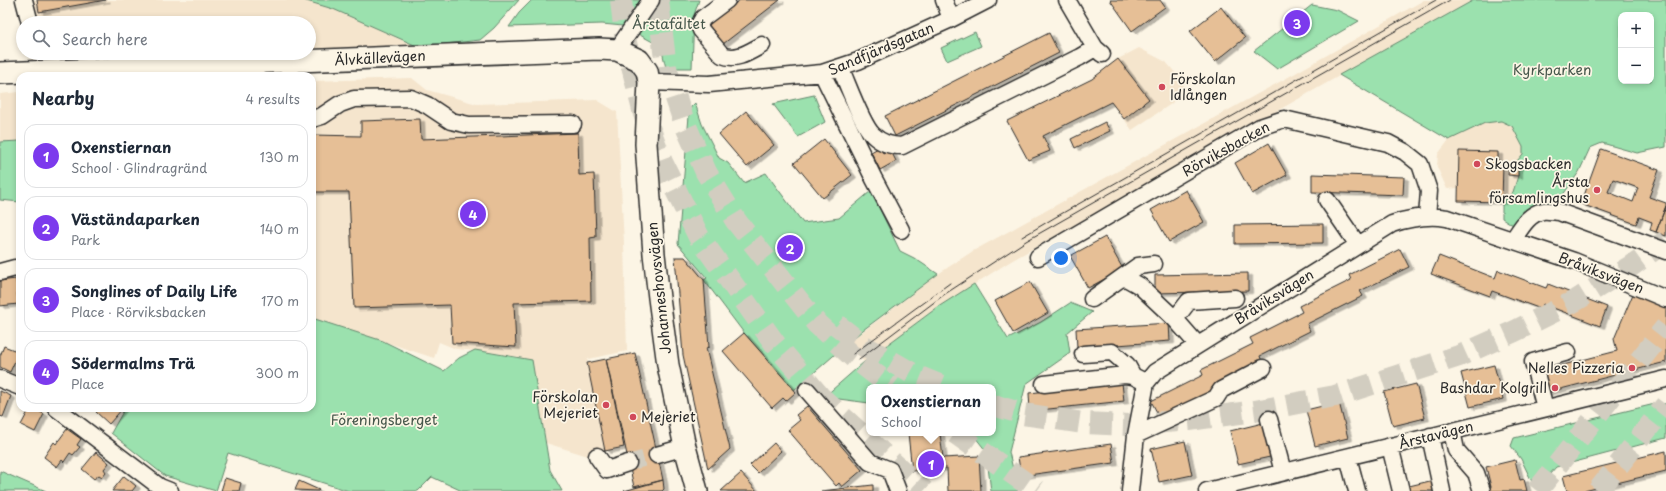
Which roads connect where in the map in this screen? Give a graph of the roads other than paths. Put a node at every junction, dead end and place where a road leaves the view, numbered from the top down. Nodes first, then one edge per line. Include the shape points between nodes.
1 (24, 0) edge
2 (651, 0) edge
3 (727, 0) edge
4 (944, 0) edge
5 (988, 0) edge
6 (1067, 0) edge
7 (28, 16) edge
8 (951, 19) junction
9 (762, 45) dead end
10 (617, 50) junction
11 (186, 60) edge
12 (206, 60) edge
13 (840, 67) junction
14 (291, 69) edge
15 (58, 72) edge
16 (0, 73) edge
17 (16, 73) edge
18 (822, 73) junction
19 (649, 82) junction
20 (316, 118) edge
21 (573, 124) dead end
22 (1327, 200) dead end
23 (1427, 217) junction
24 (901, 230) dead end
25 (1514, 240) junction
26 (1358, 245) junction
27 (1666, 251) edge
28 (1038, 257) dead end
29 (1154, 264) dead end
30 (16, 268) edge
31 (0, 272) edge
32 (1124, 277) junction
33 (1235, 298) dead end
34 (1666, 299) edge
35 (1092, 300) dead end
36 (1175, 319) junction
37 (1197, 344) junction
38 (1568, 352) dead end
39 (1083, 354) dead end
40 (1264, 368) dead end
41 (1666, 379) edge
42 (0, 380) edge
43 (1140, 380) junction
44 (1044, 384) dead end
45 (16, 386) edge
46 (806, 390) tunnel mouth
47 (1545, 408) junction
48 (61, 412) edge
49 (1270, 419) dead end
50 (1452, 431) junction
51 (1136, 435) junction
52 (1430, 436) junction
53 (1390, 446) junction
54 (685, 447) junction
55 (657, 455) tunnel mouth
56 (597, 456) dead end
57 (1348, 457) junction
58 (628, 462) tunnel mouth
59 (1283, 472) junction
60 (1229, 488) edge
61 (170, 491) edge
62 (697, 491) edge
63 (898, 491) edge
64 (1130, 491) edge
65 (1207, 491) edge
66 (1357, 491) edge
67 (1400, 491) edge
68 (1442, 491) edge
69 (1482, 491) edge

1 - 7 street
2 - 10 street
3 - 9 street via 703,18 701,30 727,57 741,57
4 - 8 street
5 - 8 street, Sandfjärdsgatan
6 - 13 street via 1098,51 1080,57 902,146 884,143 872,135
8 - 13 street, Sandfjärdsgatan
10 - 14 main road, Älvkällevägen via 599,49
10 - 19 main road, Älvkällevägen via 639,60 647,71
11 - 15 main road, Älvkällevägen
12 - 14 main road, Älvkällevägen
13 - 18 street, Sandfjärdsgatan
16 - 17 main road, Älvkällevägen
18 - 19 street, Sandfjärdsgatan via 709,84
18 - 24 street
19 - 54 main road, Johanneshovsvägen via 646,144 654,254 668,365
20 - 21 street via 354,99 411,98 451,121 470,125
22 - 26 street
23 - 25 street, Bråviksvägen via 1447,218
23 - 26 street, Bråviksvägen via 1392,224
23 - 28 street, Rörviksbacken via 1427,184 1420,164 1406,152 1388,143 1284,119 1260,127
25 - 27 street via 1531,216 1543,211 1559,212
25 - 34 street, Bråviksvägen
26 - 37 street, Bråviksvägen
29 - 32 street via 1138,266
30 - 31 street
32 - 35 street
32 - 36 street via 1140,286
33 - 36 street via 1189,301
36 - 37 street
37 - 43 street, Bråviksvägen
38 - 47 street via 1533,362
39 - 43 street via 1112,352
40 - 51 street via 1221,390 1216,398
41 - 47 street, Årstavägen
42 - 45 street
43 - 44 street via 1125,375
43 - 51 street
46 - 63 street via 870,462 890,470
47 - 50 street, Årstavägen
48 - 61 street via 160,487
49 - 59 street
50 - 52 street, Årstavägen
50 - 69 street via 1456,450 1476,473
51 - 64 street
52 - 53 street, Årstavägen
52 - 68 street
53 - 57 street, Årstavägen
53 - 67 street
54 - 55 street
54 - 62 main road, Johanneshovsvägen
56 - 58 street via 607,470
57 - 59 street, Årstavägen
57 - 66 street
59 - 60 street, Årstavägen
60 - 65 street, Årstavägen

